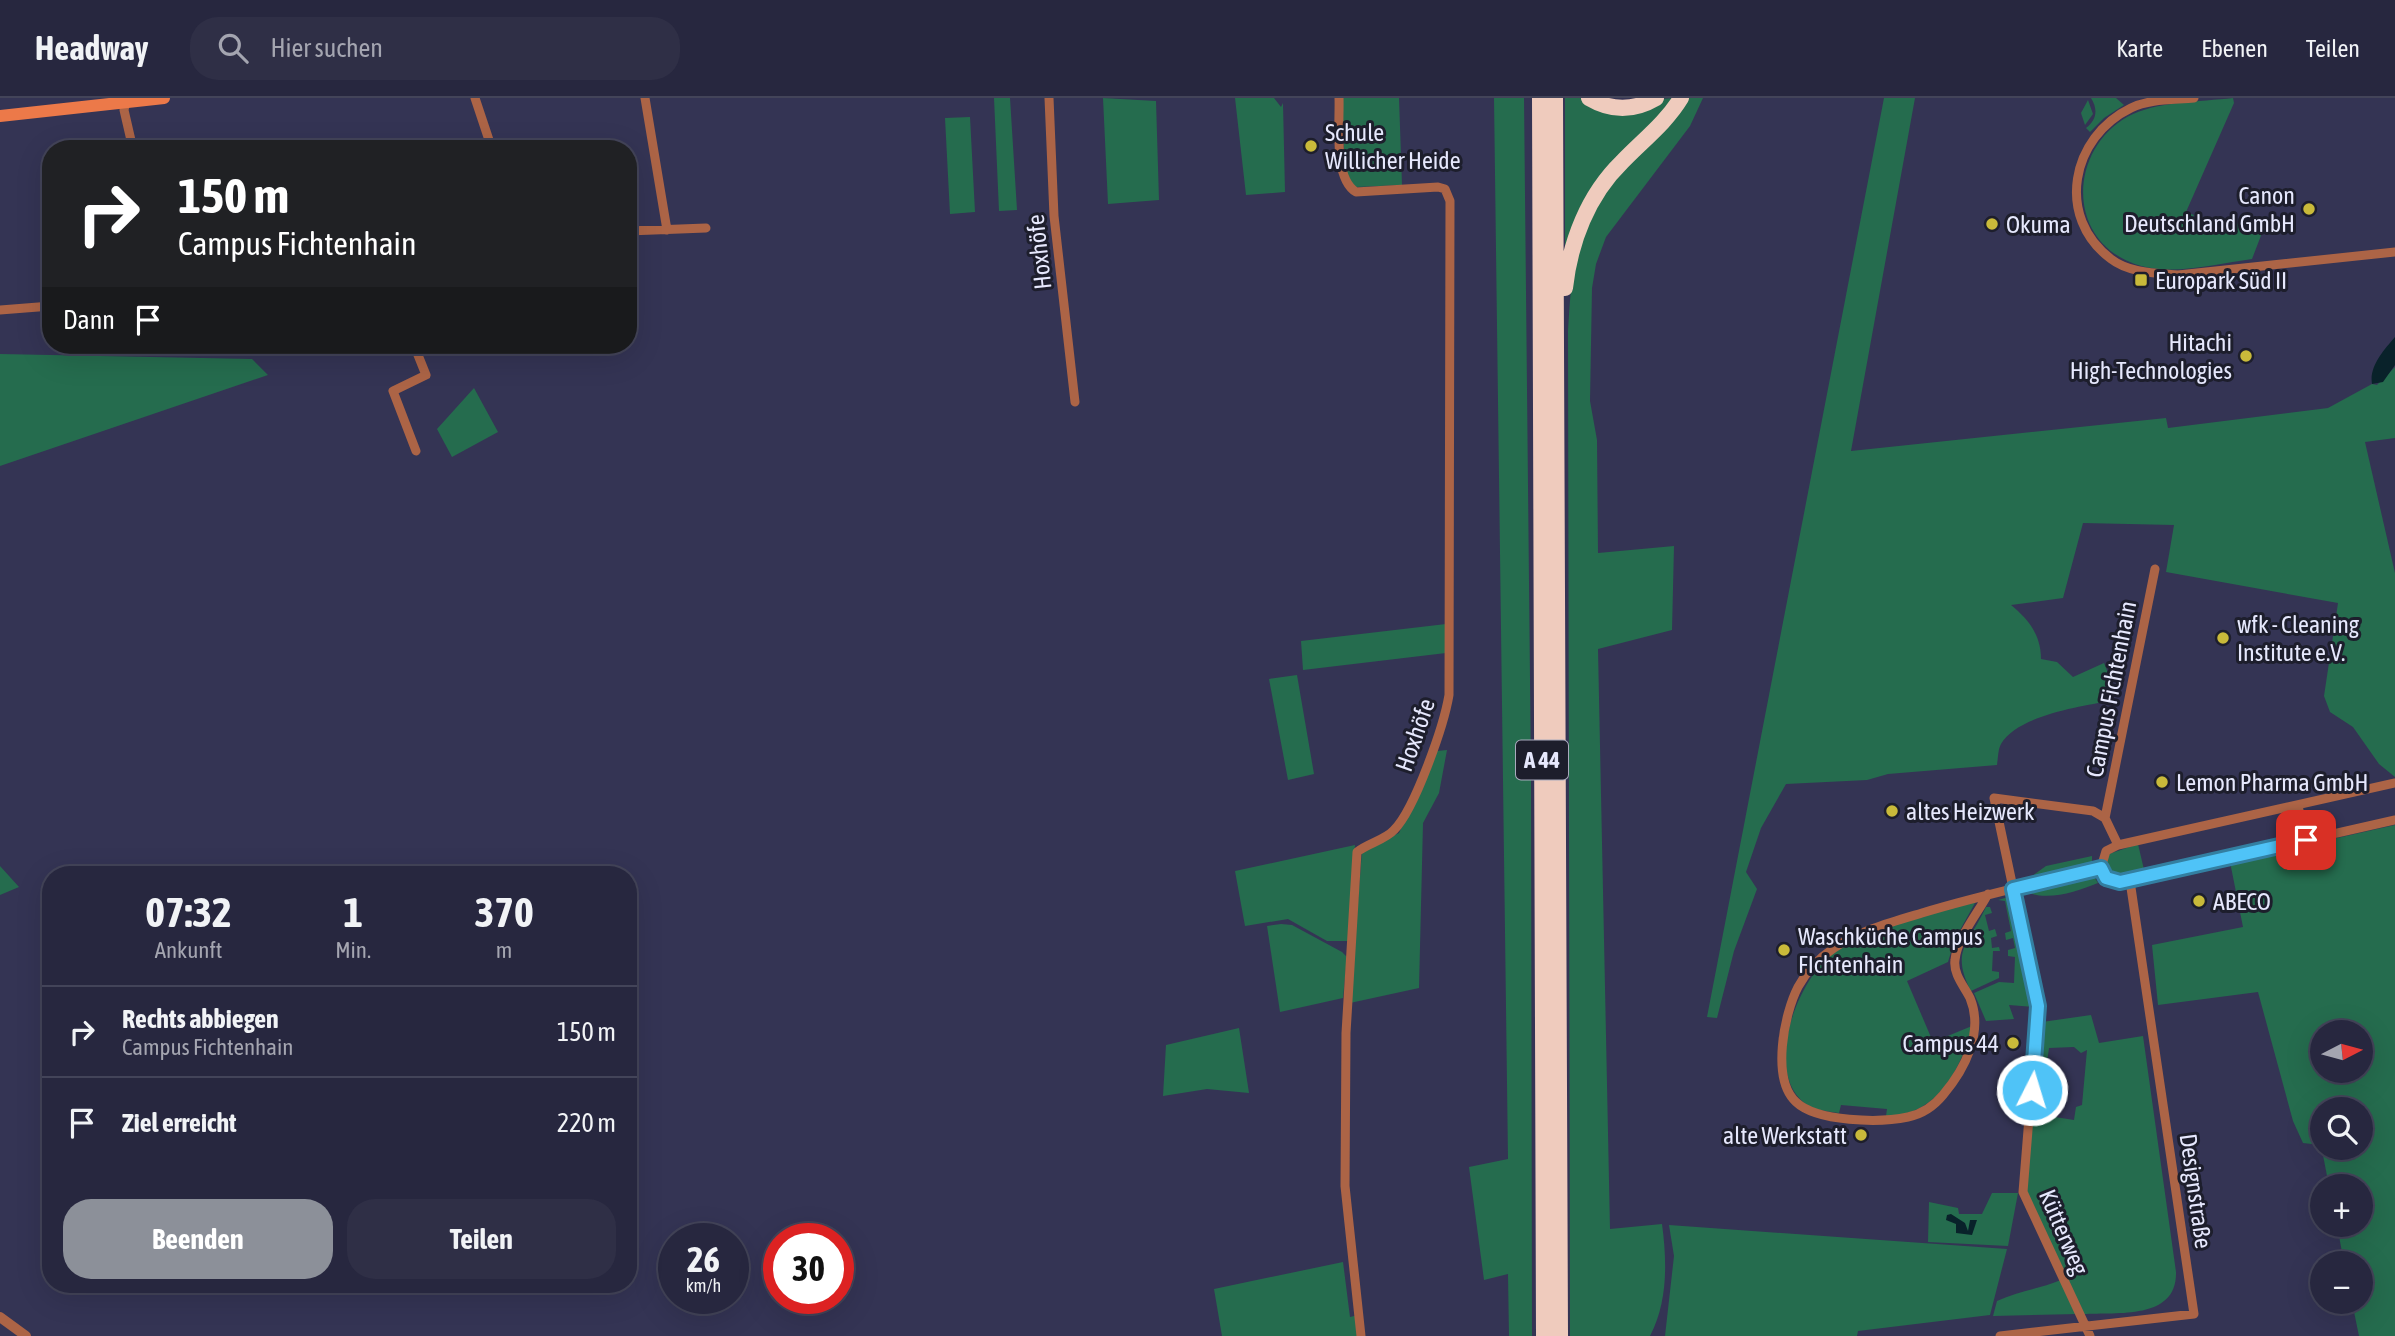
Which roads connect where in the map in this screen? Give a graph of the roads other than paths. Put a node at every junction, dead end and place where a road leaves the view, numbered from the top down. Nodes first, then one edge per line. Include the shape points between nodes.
1 (164, 98) edge
2 (475, 98) edge
3 (645, 98) edge
4 (1049, 98) edge
5 (1339, 98) edge
6 (1539, 98) edge
7 (1555, 98) edge
8 (1589, 98) edge
9 (1656, 98) edge
10 (1681, 98) edge
11 (2194, 98) edge
12 (126, 102) junction
13 (0, 116) edge
14 (131, 140) edge
15 (489, 140) edge
16 (706, 228) dead end
17 (667, 230) junction
18 (637, 231) edge
19 (2395, 251) edge
20 (42, 307) edge
21 (0, 310) edge
22 (418, 354) edge
23 (1556, 357) junction
24 (1075, 402) dead end
25 (416, 451) dead end
26 (2155, 569) dead end
27 (2395, 783) edge
28 (2298, 806) junction
29 (2105, 818) junction
30 (2395, 820) edge
31 (2306, 840) junction
32 (2118, 845) junction
33 (2101, 868) junction
34 (2130, 881) junction
35 (2013, 889) junction
36 (1989, 894) junction
37 (0, 1317) edge
38 (2084, 1325) junction
39 (26, 1336) edge
40 (1362, 1336) edge
41 (1544, 1336) edge
42 (1560, 1336) edge
43 (2000, 1336) edge
44 (2090, 1336) edge

1 - 12 main road
2 - 15 street
3 - 17 street
4 - 24 street, Hoxhöfe via 1054,216
5 - 40 street, Hoxhöfe via 1342,176 1348,187 1356,192 1438,187 1450,201 1449,695 1445,718 1407,810 1393,831 1357,852 1356,864 1346,1033 1345,1186
6 - 41 highway, A 44
7 - 23 highway, A 44
8 - 9 highway via 1605,106 1626,108
10 - 23 highway via 1611,173 1586,212 1568,264
11 - 19 street via 2132,107 2108,121 2090,140 2077,173 2077,199 2082,223 2112,260 2151,273 2178,275
12 - 13 main road
12 - 14 street
16 - 17 street
17 - 18 street
20 - 21 street
22 - 25 street via 426,375 393,391
23 - 42 highway, A 44
26 - 29 street, Campus Fichtenhain
27 - 28 street
28 - 31 street
28 - 32 street
29 - 32 street
29 - 35 street, Campus Fichtenhain via 2093,811 1994,798
30 - 31 street
31 - 34 street
32 - 33 street via 2106,851
33 - 34 street via 2110,880
33 - 35 street
34 - 38 street, Designstraße via 2194,1314
35 - 36 street
35 - 38 street, Kütterweg via 2038,1006 2023,1192
36 - 36 street via 1864,933 1815,963 1796,990 1784,1038 1781,1074 1795,1102 1826,1117 1896,1119 1921,1113 1942,1096 1960,1071 1975,1027 1974,1011 1954,963 1956,950
37 - 39 street
38 - 43 street, Designstraße
38 - 44 street, Kütterweg

